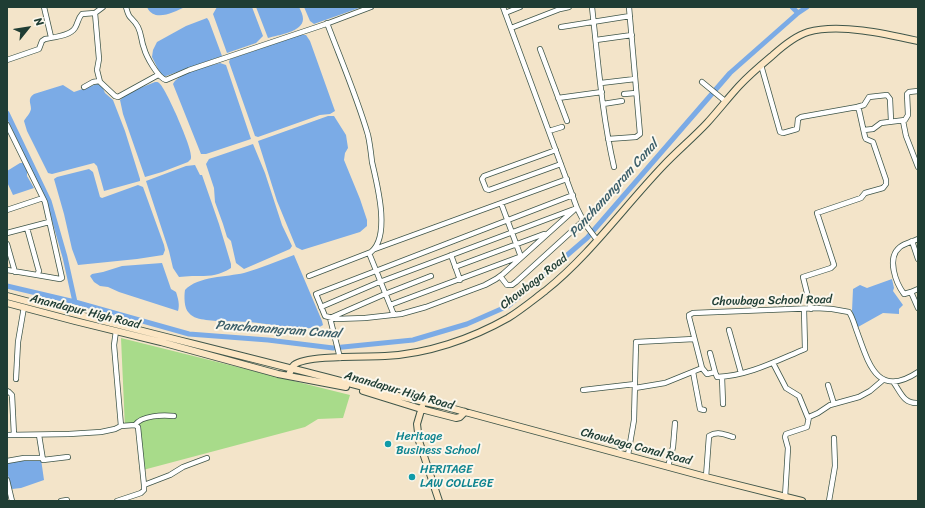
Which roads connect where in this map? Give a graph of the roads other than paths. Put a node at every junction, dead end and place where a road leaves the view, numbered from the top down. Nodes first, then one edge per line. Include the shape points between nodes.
1 (44, 7) edge
2 (103, 7) edge
3 (126, 7) edge
4 (371, 7) edge
5 (503, 7) edge
6 (520, 7) edge
7 (569, 7) edge
8 (592, 7) edge
9 (629, 7) edge
10 (95, 13) junction
11 (505, 13) junction
12 (630, 16) junction
13 (594, 22) junction
14 (327, 23) junction
15 (561, 26) dead end
16 (511, 28) junction
17 (632, 35) junction
18 (51, 37) junction
19 (596, 40) junction
20 (918, 41) edge
21 (540, 49) dead end
22 (7, 60) edge
23 (761, 65) junction
24 (158, 75) junction
25 (635, 78) junction
26 (100, 82) junction
27 (702, 82) dead end
28 (601, 83) junction
29 (84, 87) dead end
30 (918, 91) edge
31 (602, 92) junction
32 (636, 93) junction
33 (624, 94) dead end
34 (558, 98) junction
35 (723, 99) junction
36 (622, 101) dead end
37 (603, 104) junction
38 (857, 107) junction
39 (567, 121) dead end
40 (891, 121) junction
41 (903, 121) junction
42 (7, 124) edge
43 (562, 127) dead end
44 (864, 130) junction
45 (549, 131) junction
46 (608, 139) junction
47 (556, 150) junction
48 (561, 164) junction
49 (614, 167) dead end
50 (918, 167) edge
51 (567, 179) junction
52 (573, 195) junction
53 (43, 198) junction
54 (501, 203) junction
55 (576, 209) junction
56 (7, 210) edge
57 (507, 220) junction
58 (49, 222) junction
59 (584, 223) junction
60 (27, 228) junction
61 (512, 232) junction
62 (7, 233) edge
63 (547, 233) junction
64 (596, 238) junction
65 (918, 239) edge
66 (912, 242) junction
67 (7, 244) edge
68 (516, 244) junction
69 (374, 250) junction
70 (369, 253) junction
71 (451, 255) junction
72 (522, 256) junction
73 (918, 259) edge
74 (456, 267) junction
75 (7, 270) edge
76 (376, 270) junction
77 (15, 272) junction
78 (37, 275) junction
79 (309, 276) dead end
80 (431, 276) dead end
81 (500, 276) junction
82 (460, 280) junction
83 (380, 282) junction
84 (918, 289) edge
85 (911, 292) junction
86 (385, 294) junction
87 (7, 296) edge
88 (7, 303) edge
89 (390, 305) junction
90 (24, 307) junction
91 (321, 307) junction
92 (918, 308) edge
93 (804, 309) junction
94 (811, 309) junction
95 (394, 315) junction
96 (330, 318) junction
97 (729, 330) dead end
98 (116, 331) junction
99 (694, 339) junction
100 (710, 353) dead end
101 (340, 358) junction
102 (773, 363) junction
103 (292, 368) junction
104 (702, 368) junction
105 (693, 372) junction
106 (715, 372) junction
107 (918, 372) edge
108 (741, 373) junction
109 (289, 375) junction
110 (722, 377) junction
111 (16, 379) dead end
112 (883, 380) junction
113 (894, 383) junction
114 (828, 385) dead end
115 (635, 386) junction
116 (583, 390) dead end
117 (7, 391) edge
118 (423, 402) junction
119 (918, 403) edge
120 (723, 404) dead end
121 (834, 404) junction
122 (421, 410) junction
123 (704, 410) dead end
124 (465, 412) junction
125 (174, 416) dead end
126 (808, 418) junction
127 (675, 423) dead end
128 (135, 425) junction
129 (121, 426) junction
130 (14, 434) junction
131 (7, 435) edge
132 (39, 435) junction
133 (733, 437) dead end
134 (834, 438) dead end
135 (628, 455) junction
136 (68, 457) dead end
137 (42, 458) junction
138 (207, 458) dead end
139 (7, 461) edge
140 (668, 467) junction
141 (706, 477) junction
142 (7, 480) edge
143 (144, 485) junction
144 (786, 497) junction
145 (67, 500) dead end
146 (12, 501) edge
147 (61, 501) edge
148 (117, 501) edge
149 (439, 501) edge
150 (802, 501) edge
151 (828, 501) edge

1 - 18 street
2 - 10 street
3 - 24 street via 129,16 138,26 143,48
4 - 14 street
5 - 11 street
6 - 11 street
7 - 16 street
8 - 13 street
9 - 12 street
10 - 18 street via 82,14 72,31
10 - 26 street via 99,59 97,70
11 - 16 street
12 - 13 street
12 - 17 street
13 - 15 street
13 - 19 street
14 - 24 street via 171,78 163,79
14 - 69 street via 368,137 380,203 379,239
16 - 45 street
17 - 19 street
17 - 25 street
18 - 22 street via 42,41 39,49
19 - 28 street
20 - 23 main road, Chowbaga Road via 853,30 817,30 798,37
21 - 34 street
23 - 35 main road, Chowbaga Road
23 - 38 street via 781,133 797,129 801,117
24 - 26 street via 118,97
25 - 28 street
25 - 32 street
26 - 29 street via 93,82
27 - 35 street
28 - 31 street
30 - 41 street via 908,93 908,115
31 - 34 street
31 - 37 street
32 - 33 street
32 - 46 street via 640,134 636,137
34 - 39 street
35 - 64 main road, Chowbaga Road via 701,129 662,166
36 - 37 street
37 - 46 street
38 - 40 street via 864,104 869,97 887,95 890,99
38 - 44 street
40 - 41 street
40 - 44 street
41 - 50 street
42 - 53 street
43 - 45 street
44 - 94 street via 866,139 873,142 886,184 884,188 865,193 861,198 817,213 834,265 803,277
45 - 47 street
46 - 49 street
47 - 48 street
47 - 48 street via 484,176 482,179 489,190
48 - 51 street
51 - 52 street
51 - 54 street
52 - 55 street
52 - 57 street
53 - 56 street
53 - 58 street
54 - 57 street
54 - 69 street
55 - 59 street
55 - 61 street
55 - 63 street
57 - 61 street
57 - 76 street
58 - 60 street
58 - 78 street via 62,278
59 - 64 street
59 - 81 street via 512,285 507,285
60 - 62 street
60 - 78 street via 39,271
61 - 68 street
61 - 71 street
63 - 68 street
63 - 72 street
64 - 101 main road, Chowbaga Road via 571,269 543,292 509,317 482,331 416,352
65 - 66 street
66 - 73 street
66 - 85 street via 896,251 893,263 898,285 904,294
67 - 77 street
68 - 72 street
68 - 74 street
69 - 70 street
70 - 76 street
70 - 79 street
71 - 74 street
71 - 83 street
72 - 81 street
72 - 82 street
74 - 82 street
75 - 77 street
76 - 83 street
76 - 91 street via 316,294
77 - 78 street
80 - 86 street
81 - 95 street via 485,285
82 - 89 street
83 - 86 street
83 - 91 street
84 - 85 street
85 - 92 street
86 - 89 street
86 - 96 street
87 - 103 main road, Anandapur High Road
88 - 90 main road, Anandapur High Road
89 - 95 street
90 - 98 main road, Anandapur High Road
90 - 111 street via 18,342
91 - 96 street via 325,316
93 - 94 street, Chowbaga School Road
93 - 99 street, Chowbaga School Road via 691,313 689,317
93 - 102 street via 805,349
94 - 112 street, Chowbaga School Road via 850,312 867,359
95 - 96 street
96 - 101 street
97 - 108 street
98 - 109 main road, Anandapur High Road
98 - 129 street via 114,345
99 - 104 street, Chowbaga School Road
99 - 115 street via 636,342
100 - 106 street
101 - 103 main road, Chowbaga Road via 308,360 299,362
102 - 108 street via 756,371
102 - 126 street via 786,388 799,396
103 - 109 main road
103 - 118 main road, Anandapur High Road
104 - 105 street
104 - 106 street via 706,374
105 - 115 street via 655,385
105 - 123 street via 700,409
106 - 110 street via 716,377
107 - 113 street via 910,378
108 - 110 street
109 - 122 main road, Anandapur High Road via 353,388
110 - 120 street
112 - 113 street
112 - 121 street via 859,397
113 - 119 street via 906,401
114 - 121 street
115 - 116 street
115 - 135 street via 634,426
117 - 130 street via 12,395
118 - 122 main road
118 - 124 main road, Anandapur High Road
121 - 126 street
122 - 124 main road, Anandapur High Road via 456,418
122 - 149 main road via 417,424 419,441
124 - 135 main road, Chowbaga Canal Road
125 - 128 street via 141,420
126 - 144 street via 807,426 786,434
127 - 140 street
128 - 129 street
128 - 143 street via 138,428
129 - 132 street via 101,432
130 - 131 street
130 - 132 street
132 - 137 street
133 - 141 street via 718,433 709,436
134 - 151 street via 835,466
135 - 140 main road, Chowbaga Canal Road
136 - 137 street via 45,461
137 - 139 street
138 - 143 street
140 - 141 main road, Chowbaga Canal Road
141 - 144 main road, Chowbaga Canal Road
142 - 146 street
143 - 148 street via 141,493
144 - 150 main road, Chowbaga Canal Road
145 - 147 street

